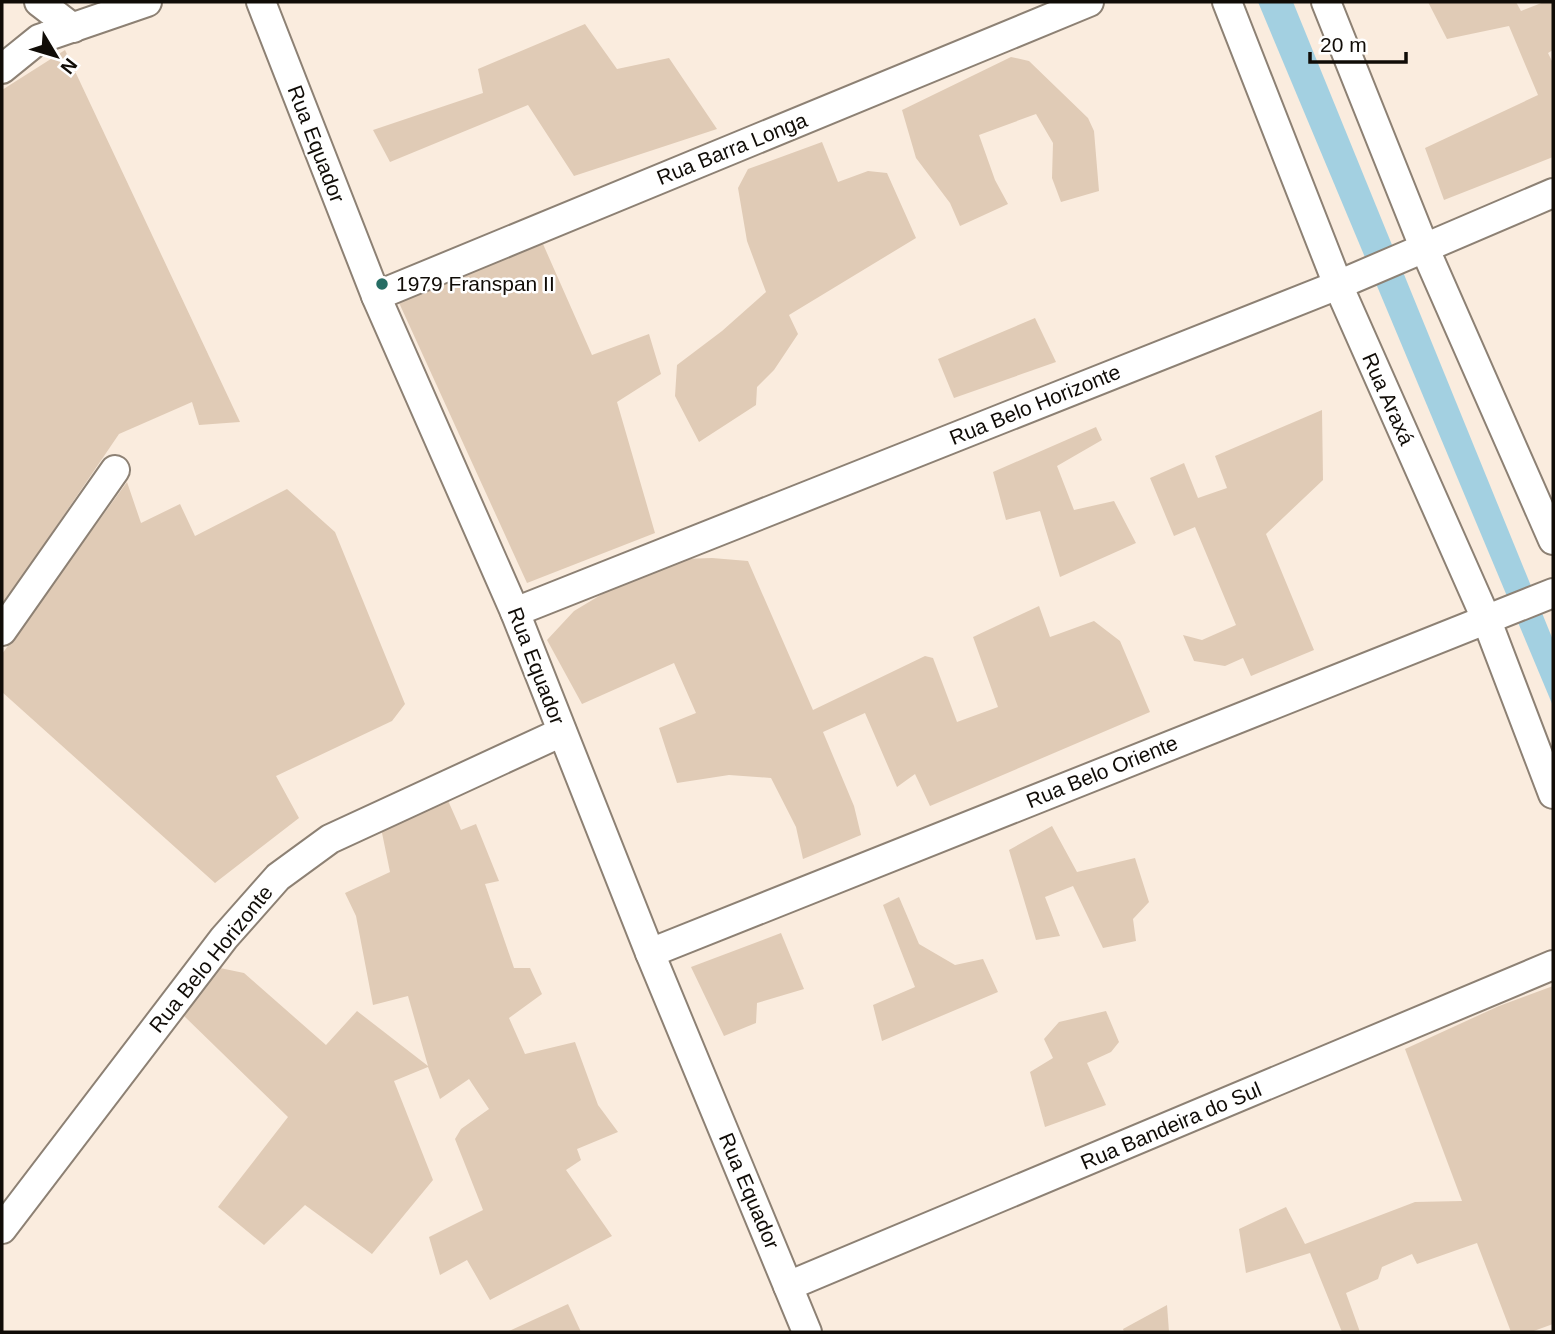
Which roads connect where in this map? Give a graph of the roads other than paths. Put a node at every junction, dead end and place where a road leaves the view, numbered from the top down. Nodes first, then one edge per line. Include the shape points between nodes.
1 (39, 2) edge
2 (147, 2) edge
3 (261, 2) edge
4 (1089, 2) edge
5 (1227, 2) edge
6 (1326, 2) edge
7 (72, 28) junction
8 (2, 69) edge
9 (1553, 193) edge
10 (1415, 251) junction
11 (1348, 279) junction
12 (376, 296) junction
13 (115, 470) dead end
14 (1553, 540) edge
15 (1553, 593) edge
16 (515, 612) junction
17 (1497, 617) junction
18 (2, 631) edge
19 (562, 732) junction
20 (1553, 794) edge
21 (650, 953) junction
22 (1553, 965) edge
23 (2, 1229) edge
24 (788, 1286) junction
25 (807, 1332) edge

1 - 7 street
2 - 7 street
3 - 12 street, Rua Equador
4 - 12 street, Rua Barra Longa
5 - 11 street, Rua Araxá
6 - 10 street
7 - 8 street via 39,39
9 - 10 street, Rua Belo Horizonte
10 - 11 street, Rua Belo Horizonte
10 - 14 street
11 - 16 street, Rua Belo Horizonte
11 - 17 street, Rua Araxá
12 - 16 street, Rua Equador
13 - 18 street
15 - 17 street, Rua Belo Oriente
16 - 19 street, Rua Equador
17 - 20 street, Rua Araxá
17 - 21 street, Rua Belo Oriente
19 - 21 street, Rua Equador
19 - 23 street, Rua Belo Horizonte via 330,839 278,877 224,938
21 - 24 street, Rua Equador
22 - 24 street, Rua Bandeira do Sul
24 - 25 street, Rua Equador

